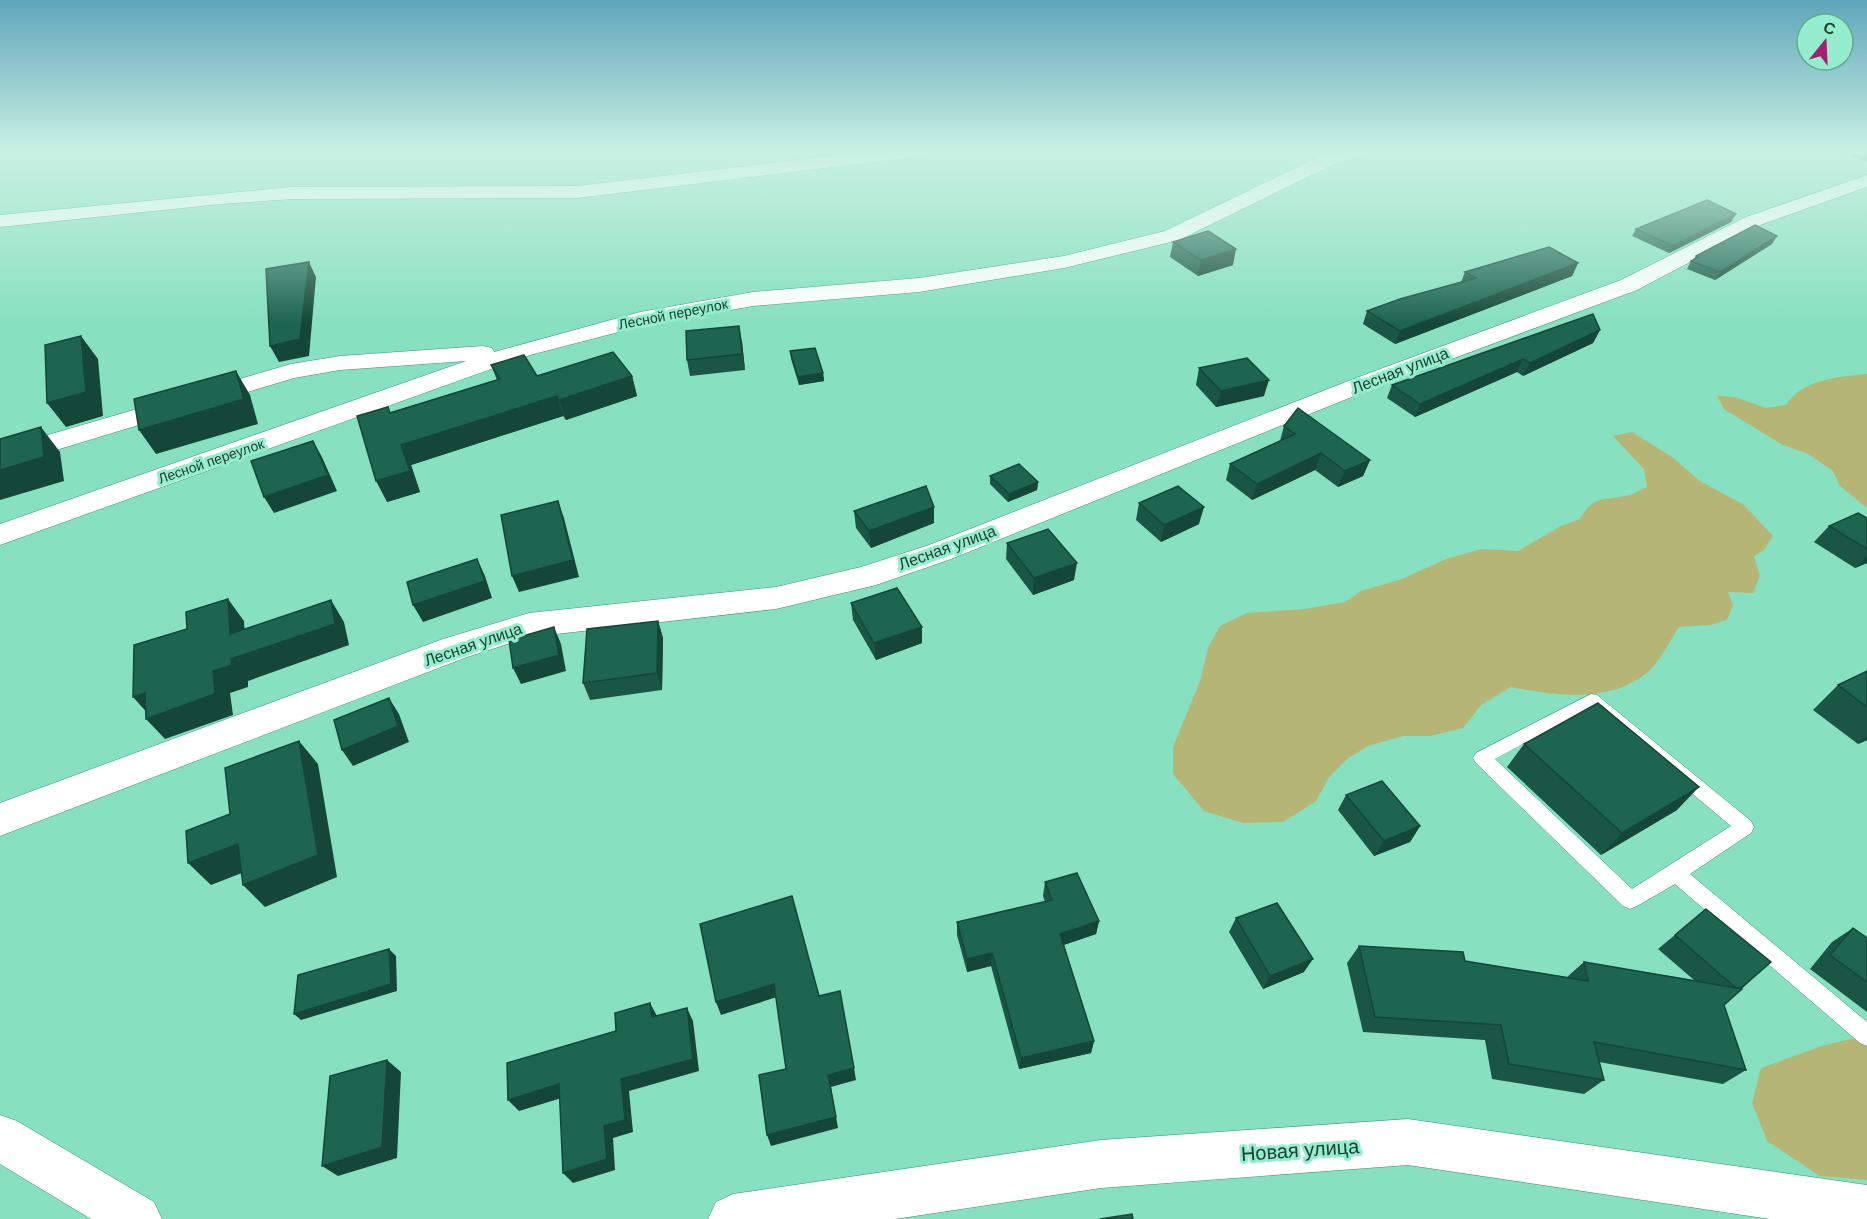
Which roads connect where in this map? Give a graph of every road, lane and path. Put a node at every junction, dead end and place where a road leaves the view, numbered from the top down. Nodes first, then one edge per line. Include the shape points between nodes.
1 (116, 209) edge
2 (1227, 209) edge
3 (1788, 209) edge
4 (0, 221) edge
5 (522, 350) junction
6 (0, 458) edge
7 (0, 535) edge
8 (0, 820) edge
9 (1676, 873) junction
10 (1867, 1036) edge
11 (0, 1138) edge
12 (1867, 1209) edge
13 (137, 1219) edge
14 (733, 1219) edge

1 - 4 street
2 - 5 street, Лесной переулок via 1172,236 1064,262 919,285 753,299 640,319
3 - 8 street, Лесная улица via 1753,221 1629,285 1365,383 876,574 776,598 529,625 455,648
5 - 6 street via 340,363 291,371
5 - 7 street, Лесной переулок
9 - 9 lane via 1745,827 1591,700 1482,758 1630,900
9 - 10 lane
11 - 13 street
12 - 14 street, Новая улица via 1408,1142 1101,1164

